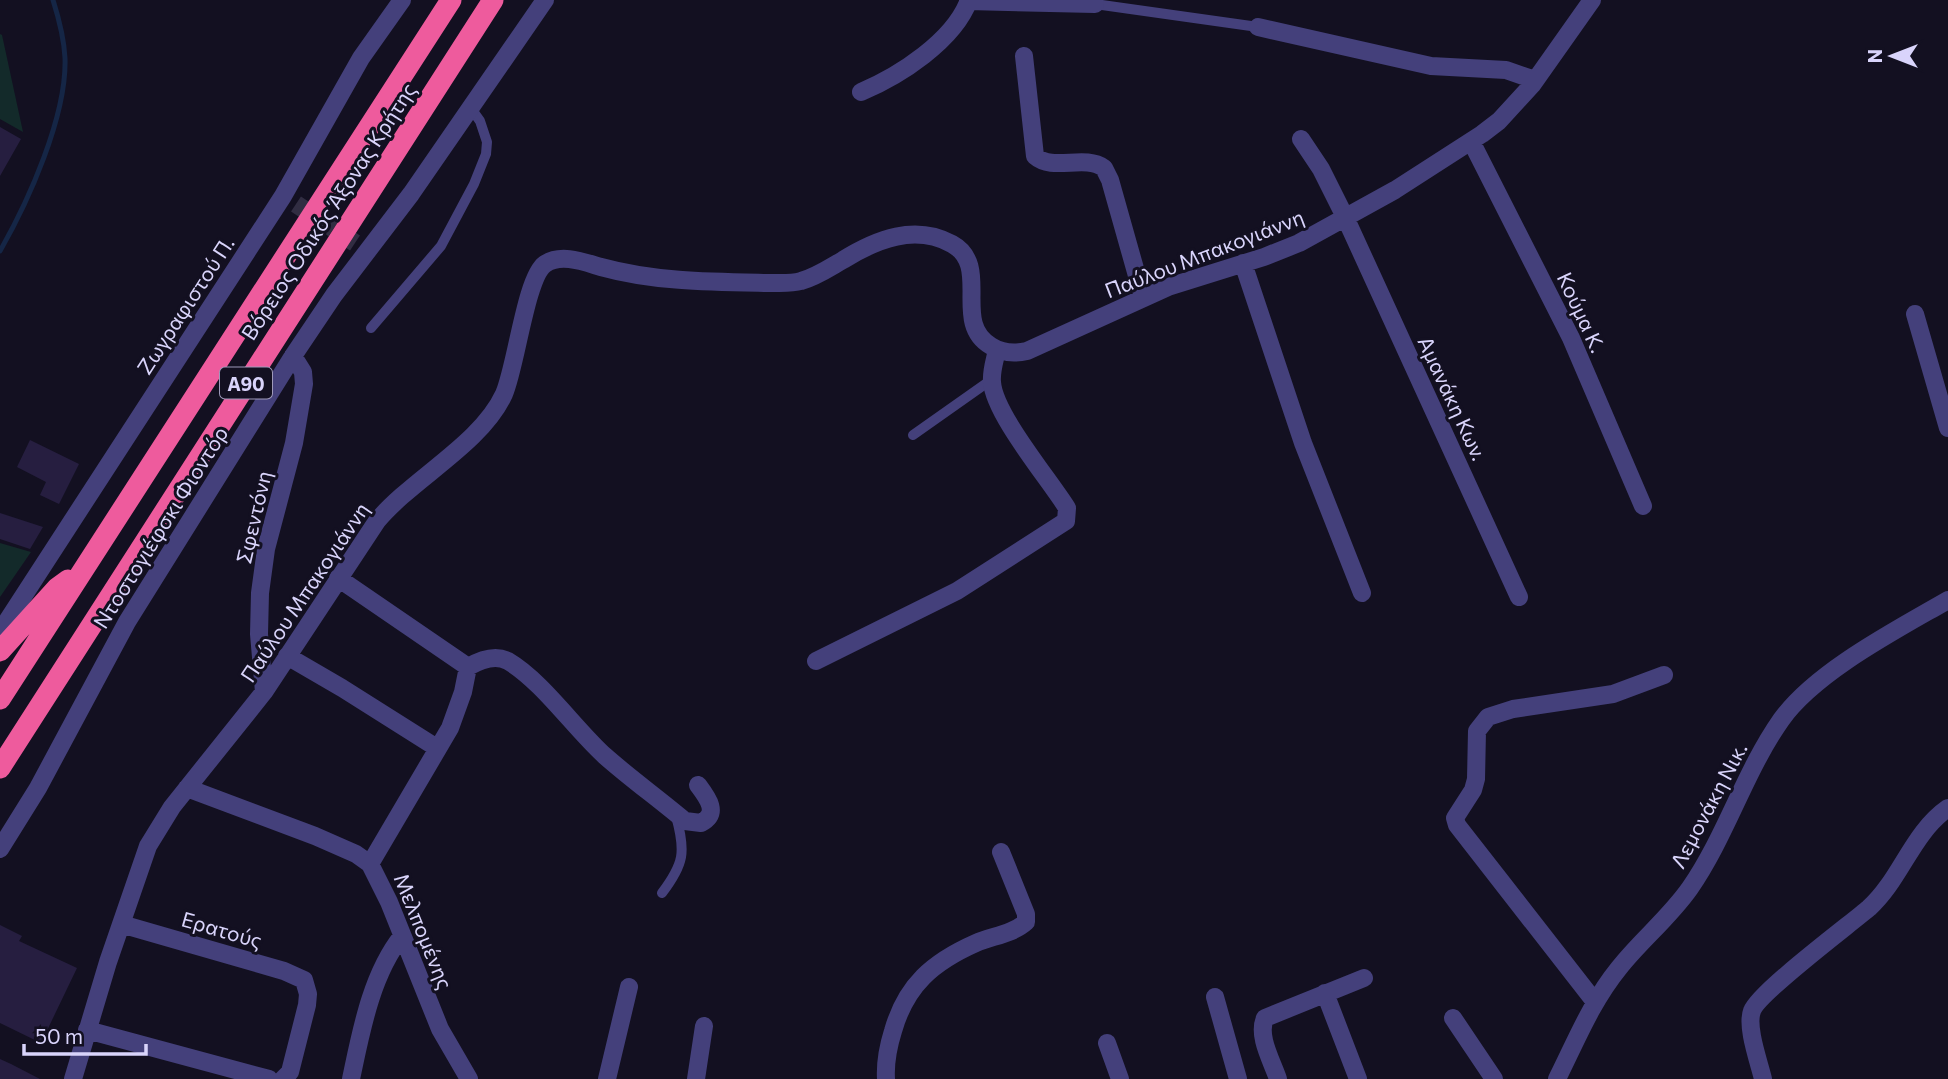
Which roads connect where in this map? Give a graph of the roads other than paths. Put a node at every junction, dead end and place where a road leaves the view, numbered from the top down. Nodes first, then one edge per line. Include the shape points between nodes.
1 (402, 0) edge
2 (451, 0) edge
3 (493, 0) edge
4 (545, 0) edge
5 (969, 0) edge
6 (1592, 0) edge
7 (1095, 4) joint
8 (1258, 27) joint
9 (1024, 56) dead end
10 (1535, 80) junction
11 (860, 92) dead end
12 (470, 106) junction
13 (1301, 139) dead end
14 (1471, 141) junction
15 (1346, 219) junction
16 (1243, 263) junction
17 (1143, 297) junction
18 (1915, 314) dead end
19 (371, 328) dead end
20 (997, 350) junction
21 (293, 356) junction
22 (991, 380) junction
23 (1948, 428) edge
24 (913, 435) dead end
25 (1643, 506) dead end
26 (82, 572) junction
27 (338, 578) junction
28 (1362, 593) dead end
29 (1519, 597) dead end
30 (1948, 600) edge
31 (0, 632) edge
32 (0, 651) edge
33 (287, 656) junction
34 (816, 662) dead end
35 (468, 667) junction
36 (1664, 675) dead end
37 (264, 692) junction
38 (0, 699) edge
39 (437, 748) junction
40 (0, 768) edge
41 (698, 785) dead end
42 (187, 788) junction
43 (1948, 808) edge
44 (675, 813) junction
45 (0, 849) edge
46 (1001, 852) dead end
47 (370, 864) junction
48 (662, 893) dead end
49 (121, 924) junction
50 (402, 936) junction
51 (1364, 978) dead end
52 (629, 988) dead end
53 (1325, 993) junction
54 (1215, 997) dead end
55 (1595, 1002) junction
56 (1453, 1018) dead end
57 (704, 1026) dead end
58 (87, 1030) junction
59 (1107, 1043) dead end
60 (279, 1078) edge
61 (73, 1079) edge
62 (351, 1079) edge
63 (469, 1079) edge
64 (607, 1079) edge
65 (695, 1079) edge
66 (886, 1079) edge
67 (1120, 1079) edge
68 (1238, 1079) edge
69 (1278, 1079) edge
70 (1358, 1079) edge
71 (1494, 1079) edge
72 (1557, 1079) edge
73 (1763, 1079) edge

1 - 31 street, Ζωγραφιστού Π. via 361,58 290,200
2 - 26 highway, Βόρειος Οδικός Άξονας Κρήτης / Α90
3 - 40 highway, Βόρειος Οδικός Άξονας Κρήτης / Α90
4 - 12 street, Ντοστογιέφσκι Φιοντόρ
5 - 7 street
5 - 11 street via 960,20 909,66
6 - 10 street, Παύλου Μπακογιάννη
7 - 8 lane
8 - 10 street via 1431,66 1506,70
9 - 17 street via 1035,156 1042,162 1091,163 1104,168
10 - 14 street, Παύλου Μπακογιάννη via 1499,121
12 - 19 lane via 487,142 474,184 441,246
12 - 21 street, Ντοστογιέφσκι Φιοντόρ via 411,194 361,247
13 - 15 street, Αμανάκη Κων.
14 - 15 street, Παύλου Μπακογιάννη
14 - 25 street, Κούμα Κ. via 1571,338
15 - 16 street, Παύλου Μπακογιάννη via 1299,243
15 - 29 street, Αμανάκη Κων.
16 - 17 street, Παύλου Μπακογιάννη
16 - 28 street via 1303,443
17 - 20 street, Παύλου Μπακογιάννη via 1033,349
18 - 23 street
20 - 22 street
20 - 27 street, Παύλου Μπακογιάννη via 980,338 973,326 966,257 953,245 926,235 883,240 793,283 652,277 582,261 550,261 541,267 532,285 513,368 497,406 456,450 385,511
21 - 37 street, Σφεντόνη via 304,384 262,582 259,634
21 - 45 street, Ντοστογιέφσκι Φιοντόρ via 127,622 38,789
22 - 24 lane
22 - 34 street via 1017,435 1067,508 1066,521 957,591
26 - 32 highway via 57,588
26 - 38 highway, Βόρειος Οδικός Άξονας Κρήτης / Α90
27 - 33 street, Παύλου Μπακογιάννη
27 - 35 street
30 - 55 street, Λεμονάκη Νικ. via 1829,674 1792,707 1767,741 1691,886 1620,966
33 - 37 street, Παύλου Μπακογιάννη
33 - 39 street
35 - 39 street via 450,728
35 - 44 street via 496,657 508,661 605,755
36 - 55 street via 1595,698 1513,709 1488,717 1477,731 1474,790 1455,818
37 - 42 street, Παύλου Μπακογιάννη
39 - 47 street
41 - 44 street via 712,809 708,820 685,821
42 - 47 street, Μελπομένης via 314,836
42 - 49 street, Παύλου Μπακογιάννη via 148,846
43 - 73 street via 1925,829 1876,901 1754,1007 1752,1032
44 - 48 lane via 684,848 676,874
46 - 66 street via 1026,922 959,952 916,983 895,1025
47 - 50 street, Μελπομένης
49 - 58 street, Παύλου Μπακογιάννη
49 - 60 street, Ερατούς via 304,980 307,1005 291,1068
50 - 62 street via 375,990
50 - 63 street, Μελπομένης via 440,1029
51 - 53 street
52 - 64 street
53 - 69 street via 1263,1020 1263,1036
53 - 70 street
54 - 68 street
55 - 72 street, Λεμονάκη Νικ.
56 - 71 street
57 - 65 street
58 - 60 street
58 - 61 street, Παύλου Μπακογιάννη
59 - 67 street

